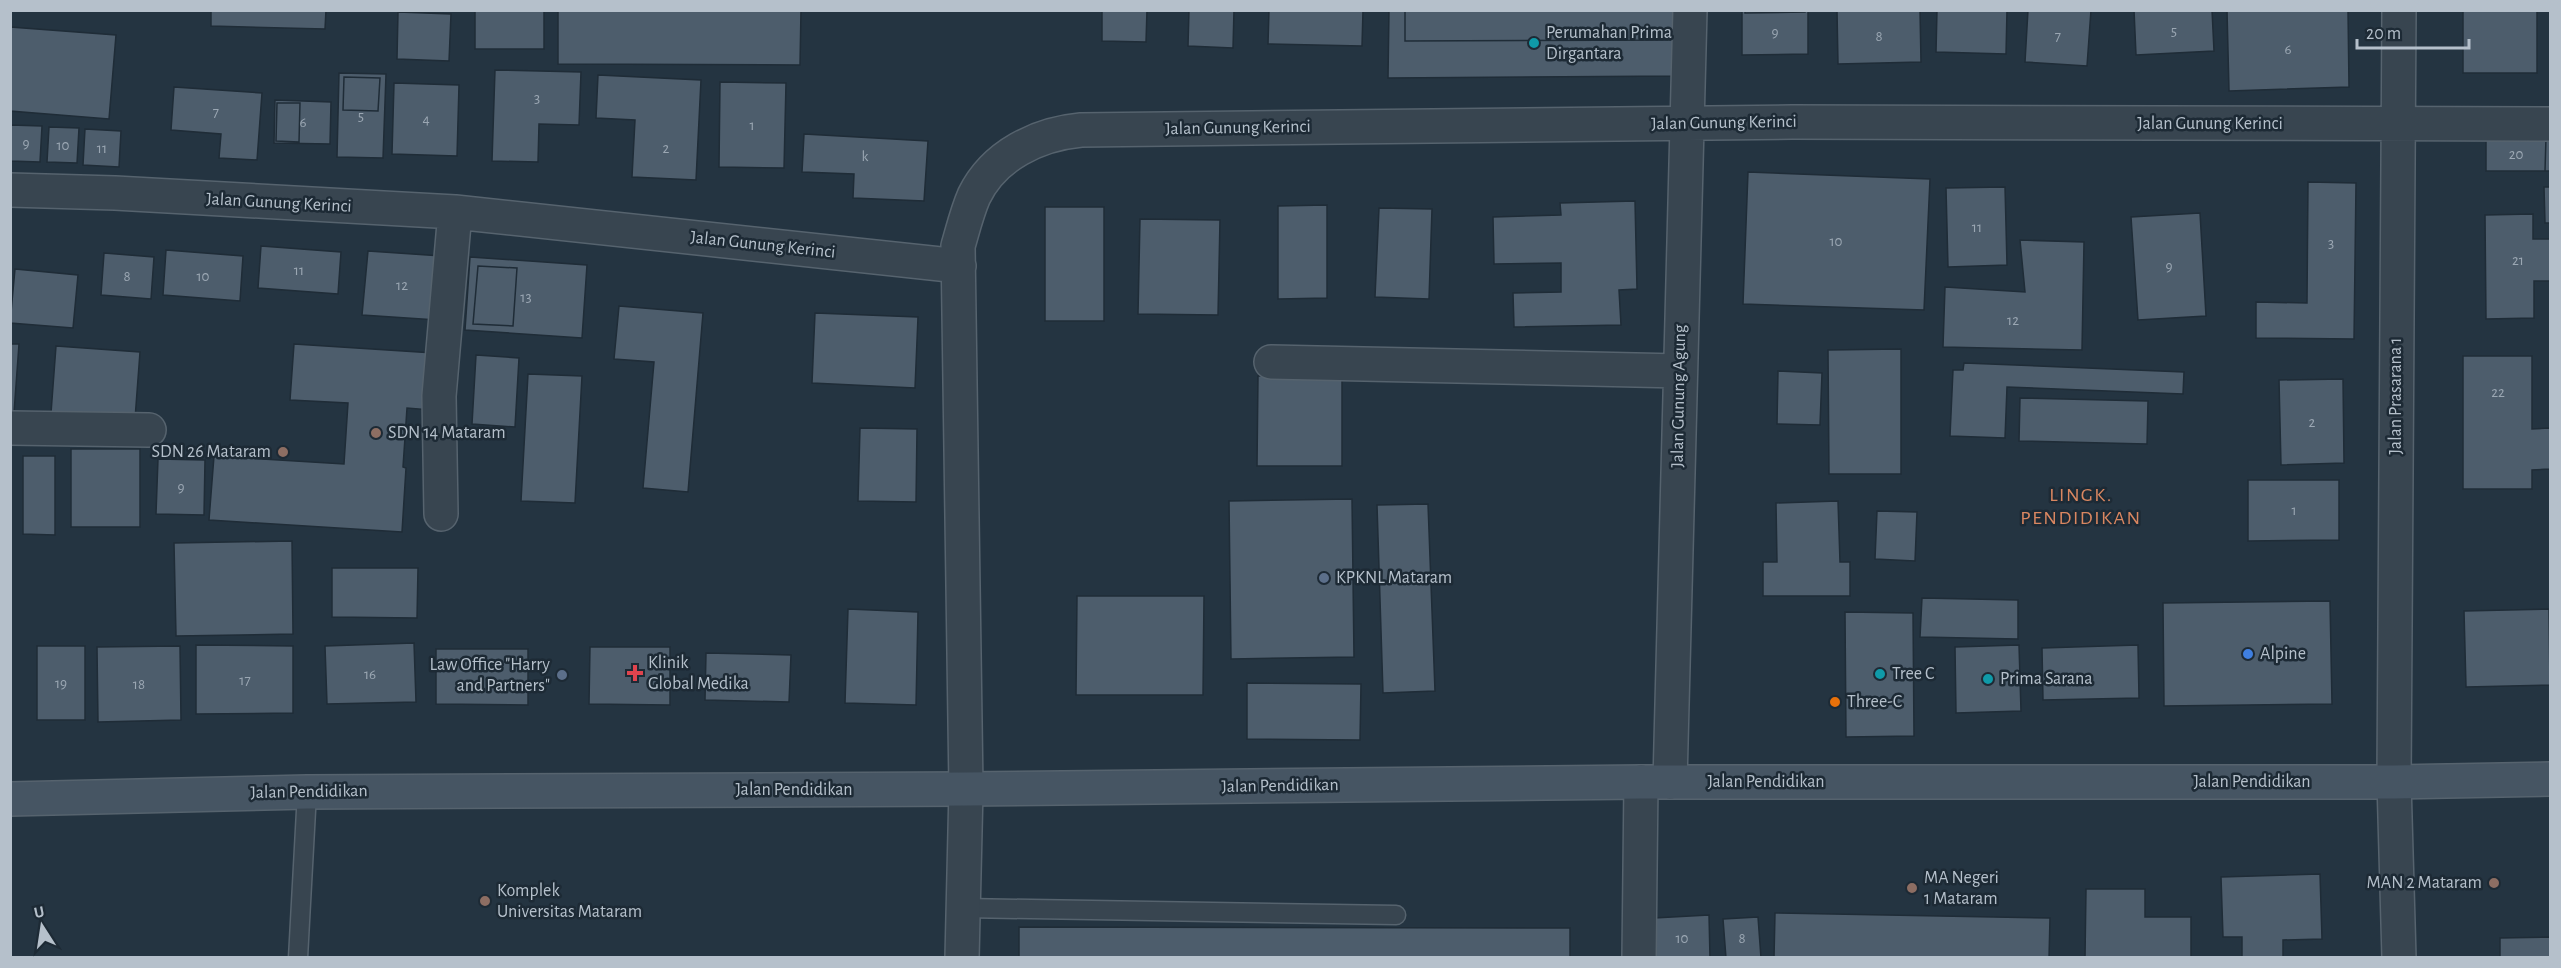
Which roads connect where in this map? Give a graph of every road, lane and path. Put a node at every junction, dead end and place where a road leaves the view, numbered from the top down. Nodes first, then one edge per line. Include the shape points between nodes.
1 (1690, 10) edge
2 (2399, 10) edge
3 (1686, 124) junction
4 (2397, 124) junction
5 (2550, 124) edge
6 (10, 190) edge
7 (455, 212) junction
8 (959, 266) junction
9 (1271, 362) dead end
10 (1680, 371) junction
11 (10, 428) edge
12 (148, 430) dead end
13 (441, 514) dead end
14 (2550, 779) edge
15 (1656, 782) junction
16 (2394, 782) junction
17 (966, 789) junction
18 (307, 792) junction
19 (10, 799) edge
20 (963, 908) junction
21 (1396, 915) dead end
22 (298, 957) edge
23 (962, 957) edge
24 (1639, 957) edge
25 (2399, 957) edge

1 - 3 street, Jalan Gunung Agung
2 - 4 street, Jalan Prasarana 1
3 - 4 street, Jalan Gunung Kerinci
3 - 8 street, Jalan Gunung Kerinci via 1066,131 1023,147 1003,159 988,175 975,196 958,246
3 - 10 street, Jalan Gunung Agung
4 - 5 street, Jalan Gunung Kerinci
4 - 16 street, Jalan Prasarana 1
6 - 7 street, Jalan Gunung Kerinci
7 - 8 street, Jalan Gunung Kerinci
7 - 13 street via 439,396
8 - 17 street
9 - 10 street
10 - 15 street, Jalan Gunung Agung
11 - 12 street
14 - 16 main road, Jalan Pendidikan
15 - 16 main road, Jalan Pendidikan
15 - 17 main road, Jalan Pendidikan
15 - 24 street, Jalan Gunung Agung
16 - 25 street, Jalan Prasarana 1
17 - 18 main road, Jalan Pendidikan
17 - 20 street
18 - 19 main road, Jalan Pendidikan
18 - 22 lane
20 - 21 lane
20 - 23 street

